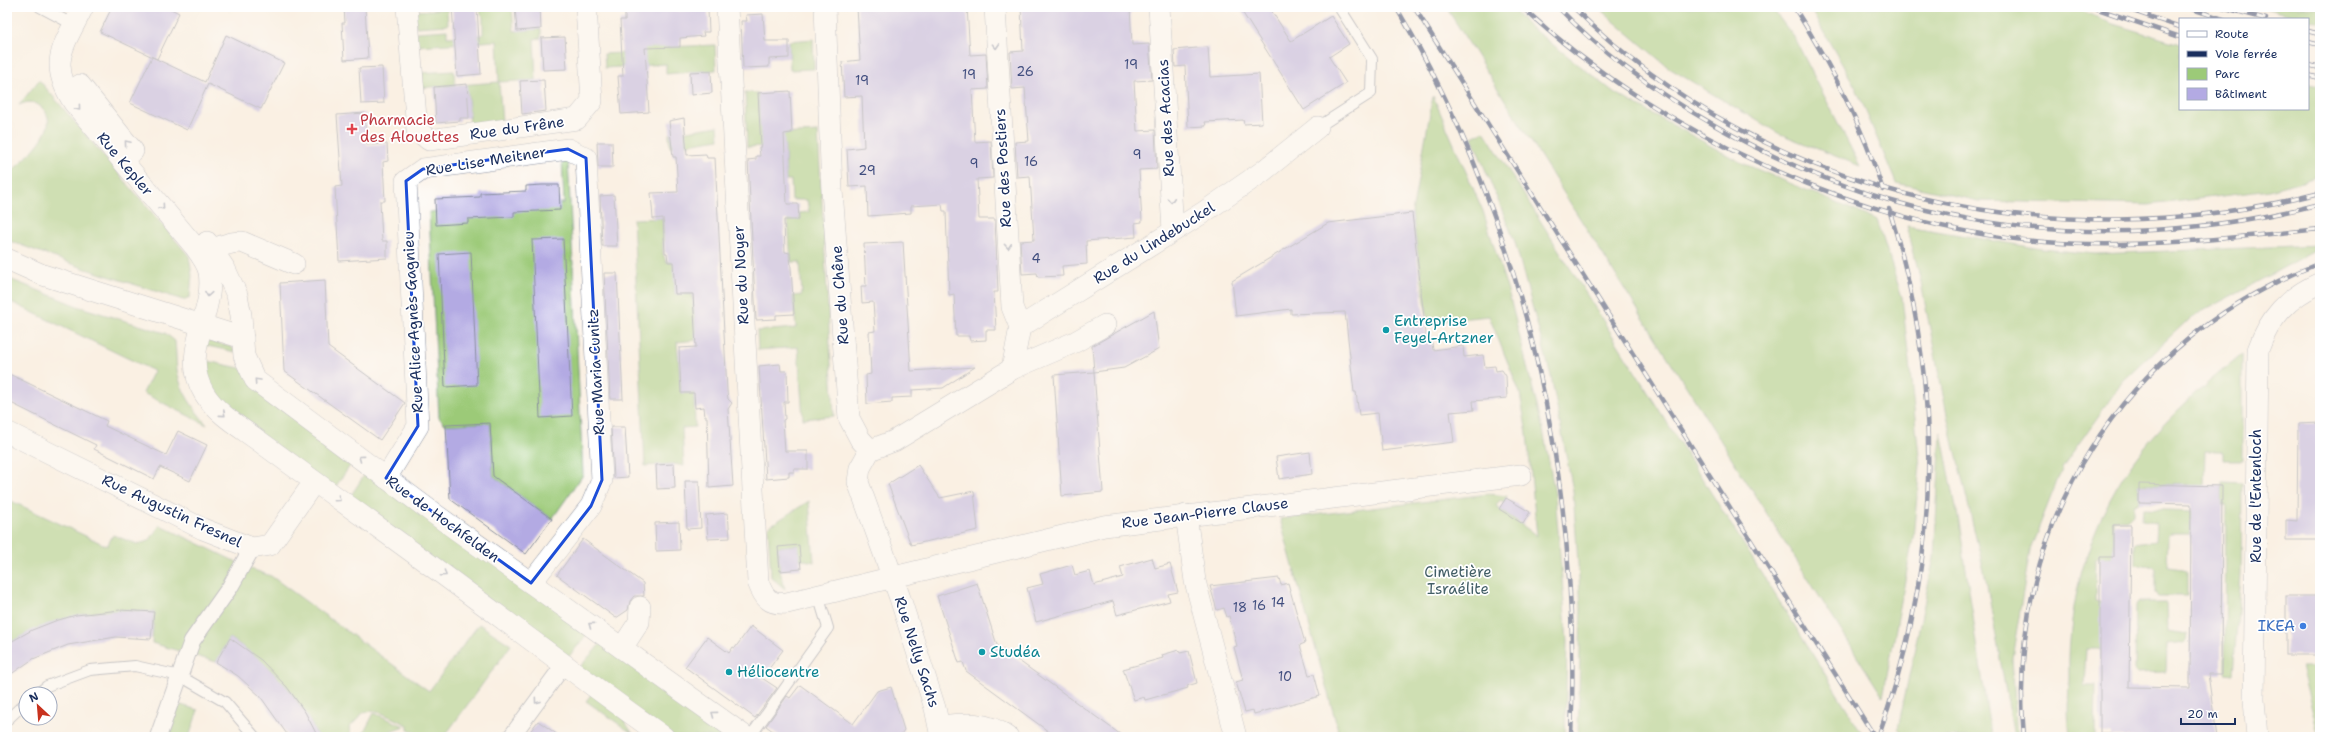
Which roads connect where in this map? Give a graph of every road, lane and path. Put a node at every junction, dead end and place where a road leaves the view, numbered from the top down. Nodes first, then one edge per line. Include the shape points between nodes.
1 (40, 7) edge
2 (407, 7) edge
3 (586, 7) edge
4 (727, 7) edge
5 (825, 7) edge
6 (995, 7) edge
7 (1159, 7) edge
8 (1339, 7) edge
9 (78, 16) edge
10 (1318, 126) joint
11 (568, 149) joint
12 (406, 181) joint
13 (1173, 230) junction
14 (207, 253) junction
15 (7, 259) edge
16 (294, 264) dead end
17 (2320, 283) edge
18 (201, 324) junction
19 (1105, 325) dead end
20 (1020, 327) junction
21 (243, 338) junction
22 (1012, 369) junction
23 (7, 432) edge
24 (870, 450) junction
25 (1521, 475) dead end
26 (386, 478) junction
27 (314, 482) junction
28 (1186, 515) junction
29 (252, 548) junction
30 (891, 572) junction
31 (531, 583) junction
32 (818, 596) junction
33 (640, 607) dead end
34 (622, 648) junction
35 (560, 670) dead end
36 (180, 676) junction
37 (47, 686) edge
38 (18, 710) edge
39 (7, 720) edge
40 (940, 731) edge
41 (158, 737) edge
42 (255, 737) edge
43 (511, 737) edge
44 (664, 737) edge
45 (746, 737) edge
46 (750, 737) edge
47 (1008, 737) edge
48 (1236, 737) edge
49 (2257, 737) edge

1 - 9 lane
2 - 3 street, Rue du Frêne via 417,130 429,140 578,119 592,101
4 - 32 street, Rue du Noyer via 758,582 765,598 776,604
5 - 24 street, Rue du Chêne via 832,190 849,418 860,439
6 -> 20 street, Rue des Postiers via 1012,307
7 -> 13 street, Rue des Acacias
8 - 10 lane via 1372,59 1371,93
9 - 14 street, Rue Kepler via 61,54 85,94 196,225
10 - 13 street, Rue du Lindebuckel via 1243,186
11 - 12 street, Rue Lise Meitner via 423,169
11 - 31 street, Rue Maria Cunitz via 586,158 602,480 591,506
12 - 26 street, Rue Alice Agnès Gagnieu via 418,426
13 - 20 street, Rue du Lindebuckel
14 - 16 street via 233,242 242,242
14 -> 18 street via 210,284
14 - 21 street, Rue de Hochfelden via 225,269 237,295
15 - 18 street via 43,275
17 - 49 street, Rue de l'Entenloch via 2304,290 2280,310 2267,327 2258,350 2254,700
18 - 21 street
18 -> 27 street via 196,349 197,378 204,393 220,413
19 - 22 street via 1075,342
20 - 22 street
26 -> 21 street, Rue de Hochfelden via 255,380 244,356
22 - 24 street via 894,441
23 - 29 street, Rue Augustin Fresnel via 203,528
24 - 30 street via 860,468 858,482
25 - 28 street, Rue Jean-Pierre Clause
26 - 31 street, Rue de Hochfelden
27 - 29 street, Rue Augustin Fresnel via 270,545
27 -> 44 street via 453,580 563,665
28 - 30 street, Rue Jean-Pierre Clause via 1104,526
28 - 48 street via 1195,581
29 - 36 street via 230,587 192,641
30 - 32 street, Rue Jean-Pierre Clause
30 - 40 street, Rue Nelly Sachs
34 -> 31 street, Rue de Hochfelden
32 - 46 lane via 828,628
33 - 34 street via 639,622
45 -> 34 street, Rue de Hochfelden
35 -> 43 street
36 - 37 lane via 135,666 90,670
36 - 41 street
36 - 42 lane via 225,702
38 - 39 lane
40 - 47 street via 956,724 986,724

